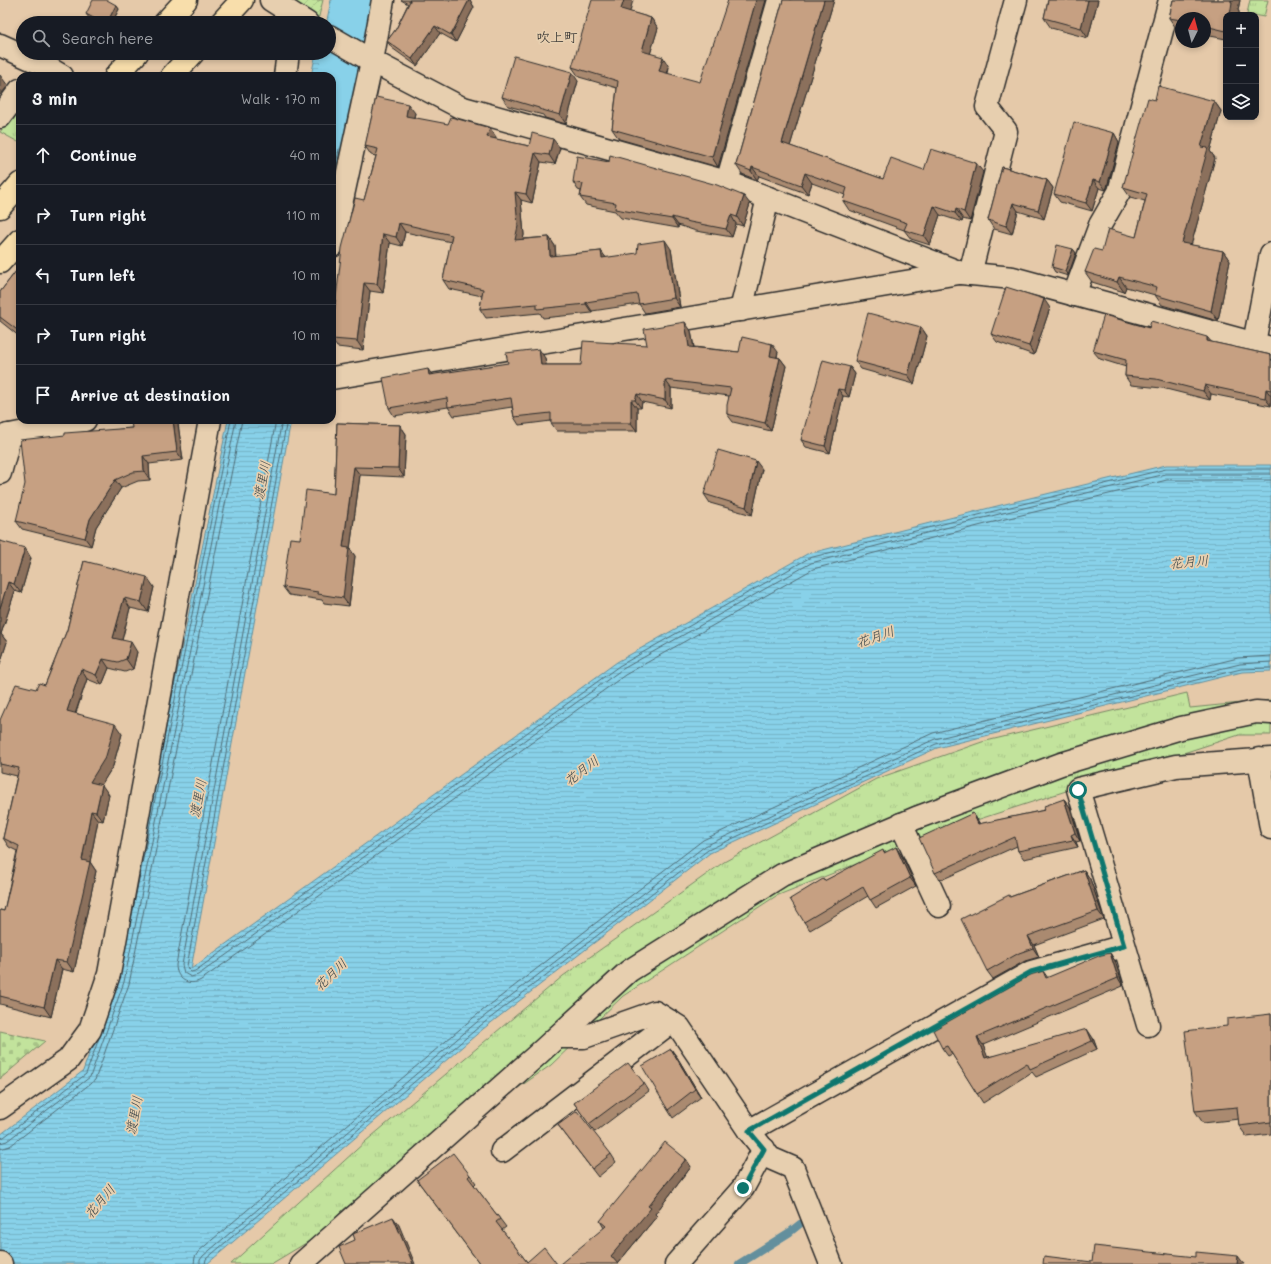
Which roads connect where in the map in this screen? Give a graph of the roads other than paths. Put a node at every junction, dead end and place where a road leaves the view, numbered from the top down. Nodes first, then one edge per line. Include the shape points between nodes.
1 (186, 0) edge
2 (242, 0) edge
3 (271, 0) edge
4 (383, 0) edge
5 (779, 0) edge
6 (1016, 0) edge
7 (1170, 0) edge
8 (171, 16) edge
9 (227, 16) edge
10 (292, 16) edge
11 (336, 40) edge
12 (0, 45) edge
13 (16, 56) edge
14 (22, 60) edge
15 (131, 60) edge
16 (187, 60) edge
17 (287, 60) edge
18 (372, 60) junction
19 (35, 69) edge
20 (47, 72) edge
21 (120, 72) edge
22 (176, 72) edge
23 (286, 72) edge
24 (16, 95) edge
25 (0, 117) edge
26 (727, 182) junction
27 (16, 189) edge
28 (768, 198) junction
29 (0, 207) edge
30 (336, 227) edge
31 (16, 244) edge
32 (1271, 254) edge
33 (0, 262) edge
34 (965, 274) junction
35 (1074, 295) junction
36 (741, 310) junction
37 (1262, 346) edge
38 (336, 377) edge
39 (65, 424) edge
40 (209, 424) edge
41 (4, 436) edge
42 (0, 473) edge
43 (1271, 712) edge
44 (1265, 759) edge
45 (901, 824) junction
46 (1271, 828) edge
47 (939, 906) dead end
48 (1124, 946) junction
49 (671, 1022) junction
50 (1148, 1026) dead end
51 (557, 1036) junction
52 (0, 1108) edge
53 (749, 1131) junction
54 (764, 1149) junction
55 (502, 1151) dead end
56 (301, 1264) edge
57 (676, 1264) edge
58 (831, 1264) edge

1 - 8 highway
2 - 9 highway
3 - 10 street
4 - 18 street
5 - 26 street
6 - 34 street via 987,107 1006,131
7 - 35 street via 1119,192 1100,224
11 - 18 street
12 - 13 street
14 - 19 street
15 - 21 highway
16 - 22 highway
17 - 23 street
18 - 26 street via 460,107
18 - 30 street
19 - 20 street
24 - 25 street
26 - 28 street
27 - 29 highway
28 - 34 street
28 - 36 street
31 - 33 highway
32 - 37 street
34 - 35 street via 1013,278
34 - 36 street
35 - 37 street
36 - 38 street
39 - 41 street
40 - 52 street via 109,974 90,1030 68,1060
41 - 42 street via 6,451
43 - 45 street via 1256,712 1181,728 1061,764
44 - 46 street
44 - 48 street via 1176,766 1078,790
45 - 47 street
45 - 51 street via 782,875 629,971
48 - 50 street
48 - 53 street via 1031,972
49 - 51 street via 655,1012 584,1037
49 - 53 street via 679,1027
49 - 55 street
51 - 56 street
53 - 54 street
54 - 57 street via 743,1188
54 - 58 street via 770,1158 793,1168

